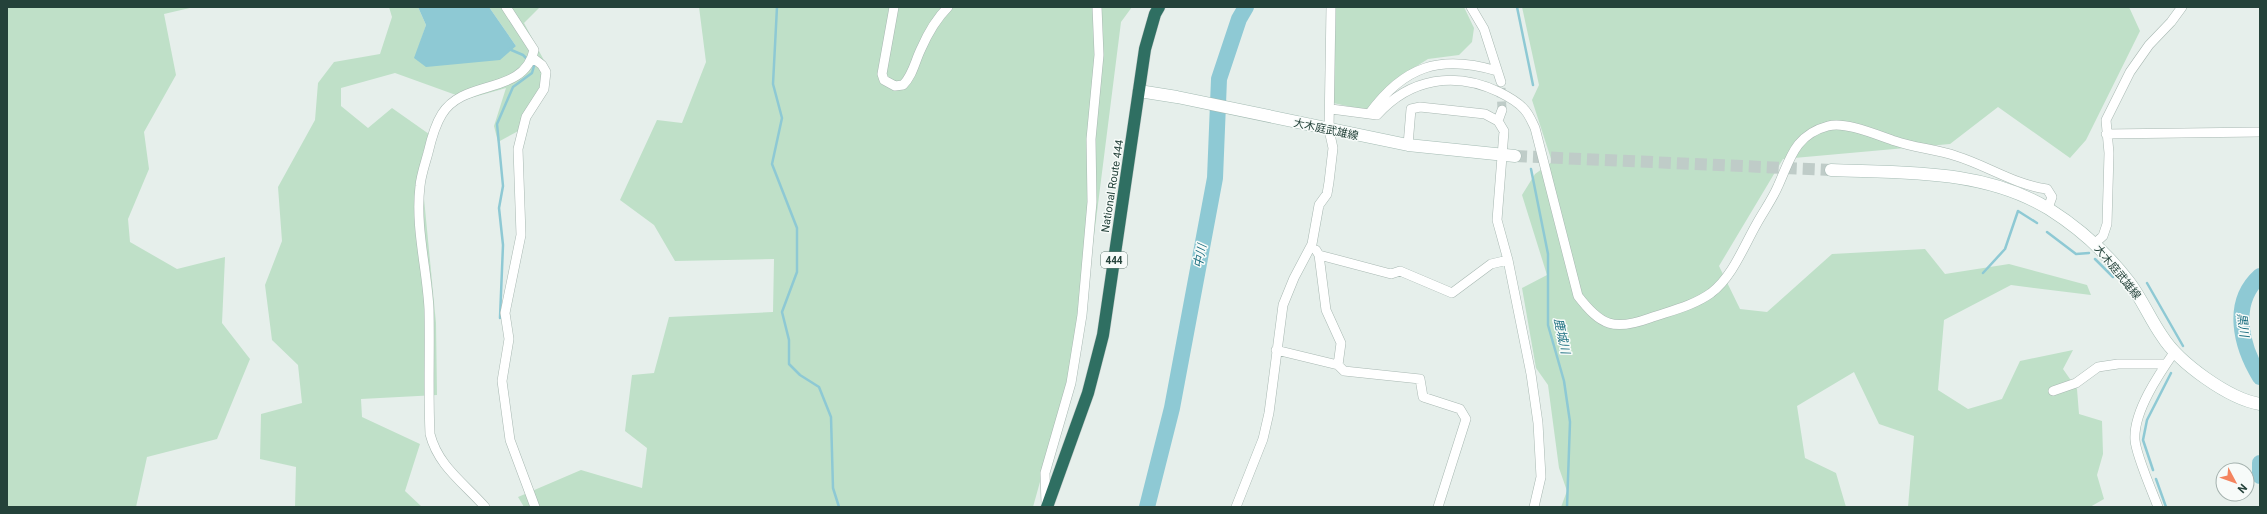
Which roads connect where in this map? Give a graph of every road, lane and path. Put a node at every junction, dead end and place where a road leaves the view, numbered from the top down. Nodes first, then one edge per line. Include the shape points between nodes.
1 (506, 7) edge
2 (894, 7) edge
3 (948, 7) edge
4 (1097, 7) edge
5 (1159, 7) edge
6 (1331, 7) edge
7 (1471, 7) edge
8 (2182, 7) edge
9 (531, 62) junction
10 (1497, 71) junction
11 (1501, 82) tunnel mouth
12 (1139, 91) junction
13 (1397, 97) junction
14 (1330, 109) junction
15 (1411, 109) junction
16 (1502, 110) tunnel mouth
17 (1369, 114) junction
18 (1498, 121) junction
19 (1329, 130) junction
20 (2260, 132) edge
21 (2106, 134) junction
22 (1408, 145) junction
23 (1509, 156) junction
24 (1831, 170) tunnel mouth
25 (2048, 208) junction
26 (1312, 244) junction
27 (2094, 244) junction
28 (1319, 255) junction
29 (1508, 260) junction
30 (1276, 350) junction
31 (2175, 351) junction
32 (1338, 364) junction
33 (2166, 364) junction
34 (2053, 391) dead end
35 (2256, 403) edge
36 (485, 507) edge
37 (535, 507) edge
38 (1047, 507) edge
39 (1236, 507) edge
40 (1438, 507) edge
41 (1534, 507) edge
42 (2158, 507) edge

1 - 9 street via 530,41 534,50
2 - 3 street via 882,74 884,80 895,86 903,85 909,79 920,49 937,18
4 - 38 street via 1099,55 1091,139 1092,202 1082,315 1071,383 1045,473
5 - 12 highway, National Route 444 / 444 via 1145,49
6 - 14 street
7 - 10 street via 1484,29
8 - 21 street via 2149,45 2130,72 2106,120
9 - 36 street via 523,73 506,82 465,93 442,113 431,140 420,185 419,214 429,310 430,434 433,446 444,466
9 - 37 street via 542,65 546,72 544,89 526,118 518,149 521,234 505,313 509,339 502,381 510,440
10 - 11 street
10 - 17 street via 1458,62 1436,64 1416,71 1396,85 1379,100
12 - 19 main road, 大木庭武雄線
12 - 38 highway, National Route 444 / 444 via 1103,336 1088,393
13 - 15 street
13 - 17 street via 1377,115
13 - 25 street via 1413,86 1432,81 1472,81 1508,96 1524,109 1535,128 1578,296 1590,311 1602,321 1611,324 1625,326 1690,305 1712,292 1738,258 1778,186 1786,163 1794,150 1804,139 1828,126 1844,126 1897,142 1955,155 2027,184 2047,189 2052,197
14 - 17 street
14 - 19 street
15 - 18 street via 1420,106 1485,114
15 - 22 street
16 - 18 street
18 - 23 street via 1504,131
19 - 22 main road, 大木庭武雄線
19 - 26 street via 1333,148 1330,182 1327,194 1319,205
20 - 21 street
21 - 27 street via 2109,153 2107,224 2103,236
22 - 23 main road, 大木庭武雄線
23 - 29 street via 1497,220
24 - 25 main road, 大木庭武雄線 via 1968,179 2018,194
25 - 27 main road, 大木庭武雄線
26 - 28 street
26 - 30 street via 1283,305
27 - 31 main road, 大木庭武雄線 via 2128,282 2162,337
28 - 29 street via 1391,274 1400,271 1452,293 1491,264
28 - 32 street via 1326,310 1341,343
29 - 41 street via 1538,423 1541,477
30 - 32 street
30 - 39 street via 1269,413 1263,438
31 - 33 street
31 - 35 main road, 大木庭武雄線 via 2208,379 2231,393
32 - 40 street via 1344,370 1420,379 1423,397 1460,409 1466,419
33 - 34 street via 2118,364 2098,367 2076,383
33 - 42 street via 2144,403 2134,429 2135,442

